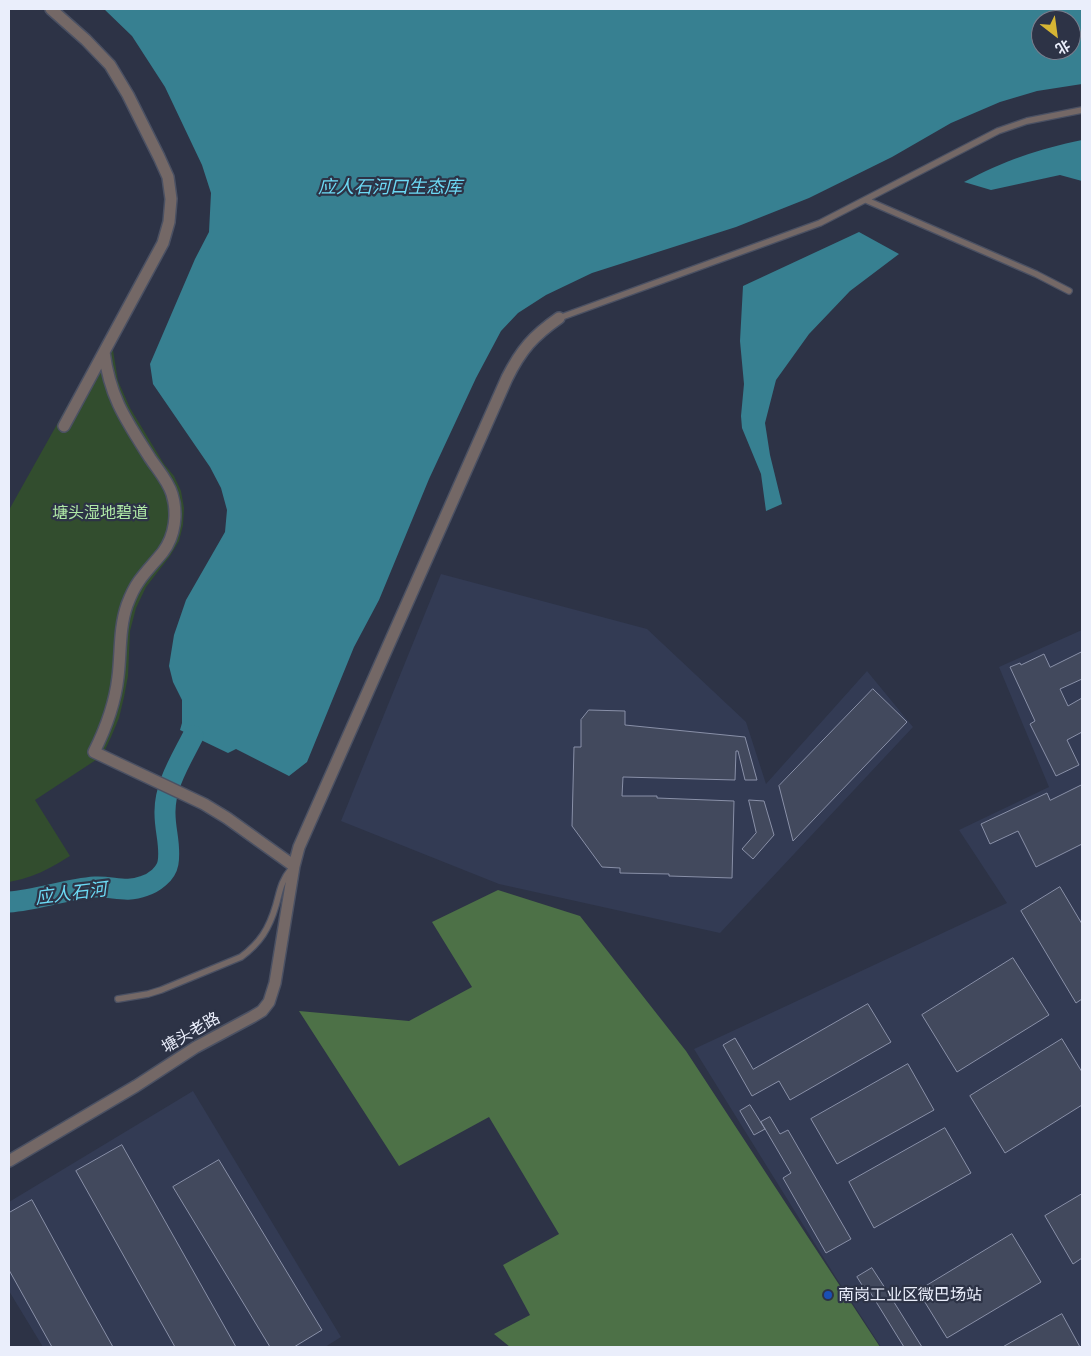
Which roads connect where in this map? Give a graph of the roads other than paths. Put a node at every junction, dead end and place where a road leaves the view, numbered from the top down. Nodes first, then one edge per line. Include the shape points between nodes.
1 (51, 9) edge
2 (1082, 110) edge
3 (866, 200) junction
4 (1069, 291) dead end
5 (559, 318) joint
6 (104, 352) junction
7 (64, 426) dead end
8 (294, 866) junction
9 (118, 998) dead end
10 (9, 1161) edge

1 - 6 street via 99,52 120,80 168,177 170,222
2 - 3 lane via 998,131
3 - 4 lane
3 - 5 lane via 820,223
5 - 8 street, 塘头老路 via 528,343 510,372 299,848
6 - 7 street
6 - 8 street via 115,398 166,480 175,509 170,538 138,582 127,605 121,630 116,696 94,752 204,804
8 - 9 lane via 280,889 264,934 252,949 241,957 161,990
8 - 10 street, 塘头老路 via 275,983 269,1002 262,1011 196,1047

